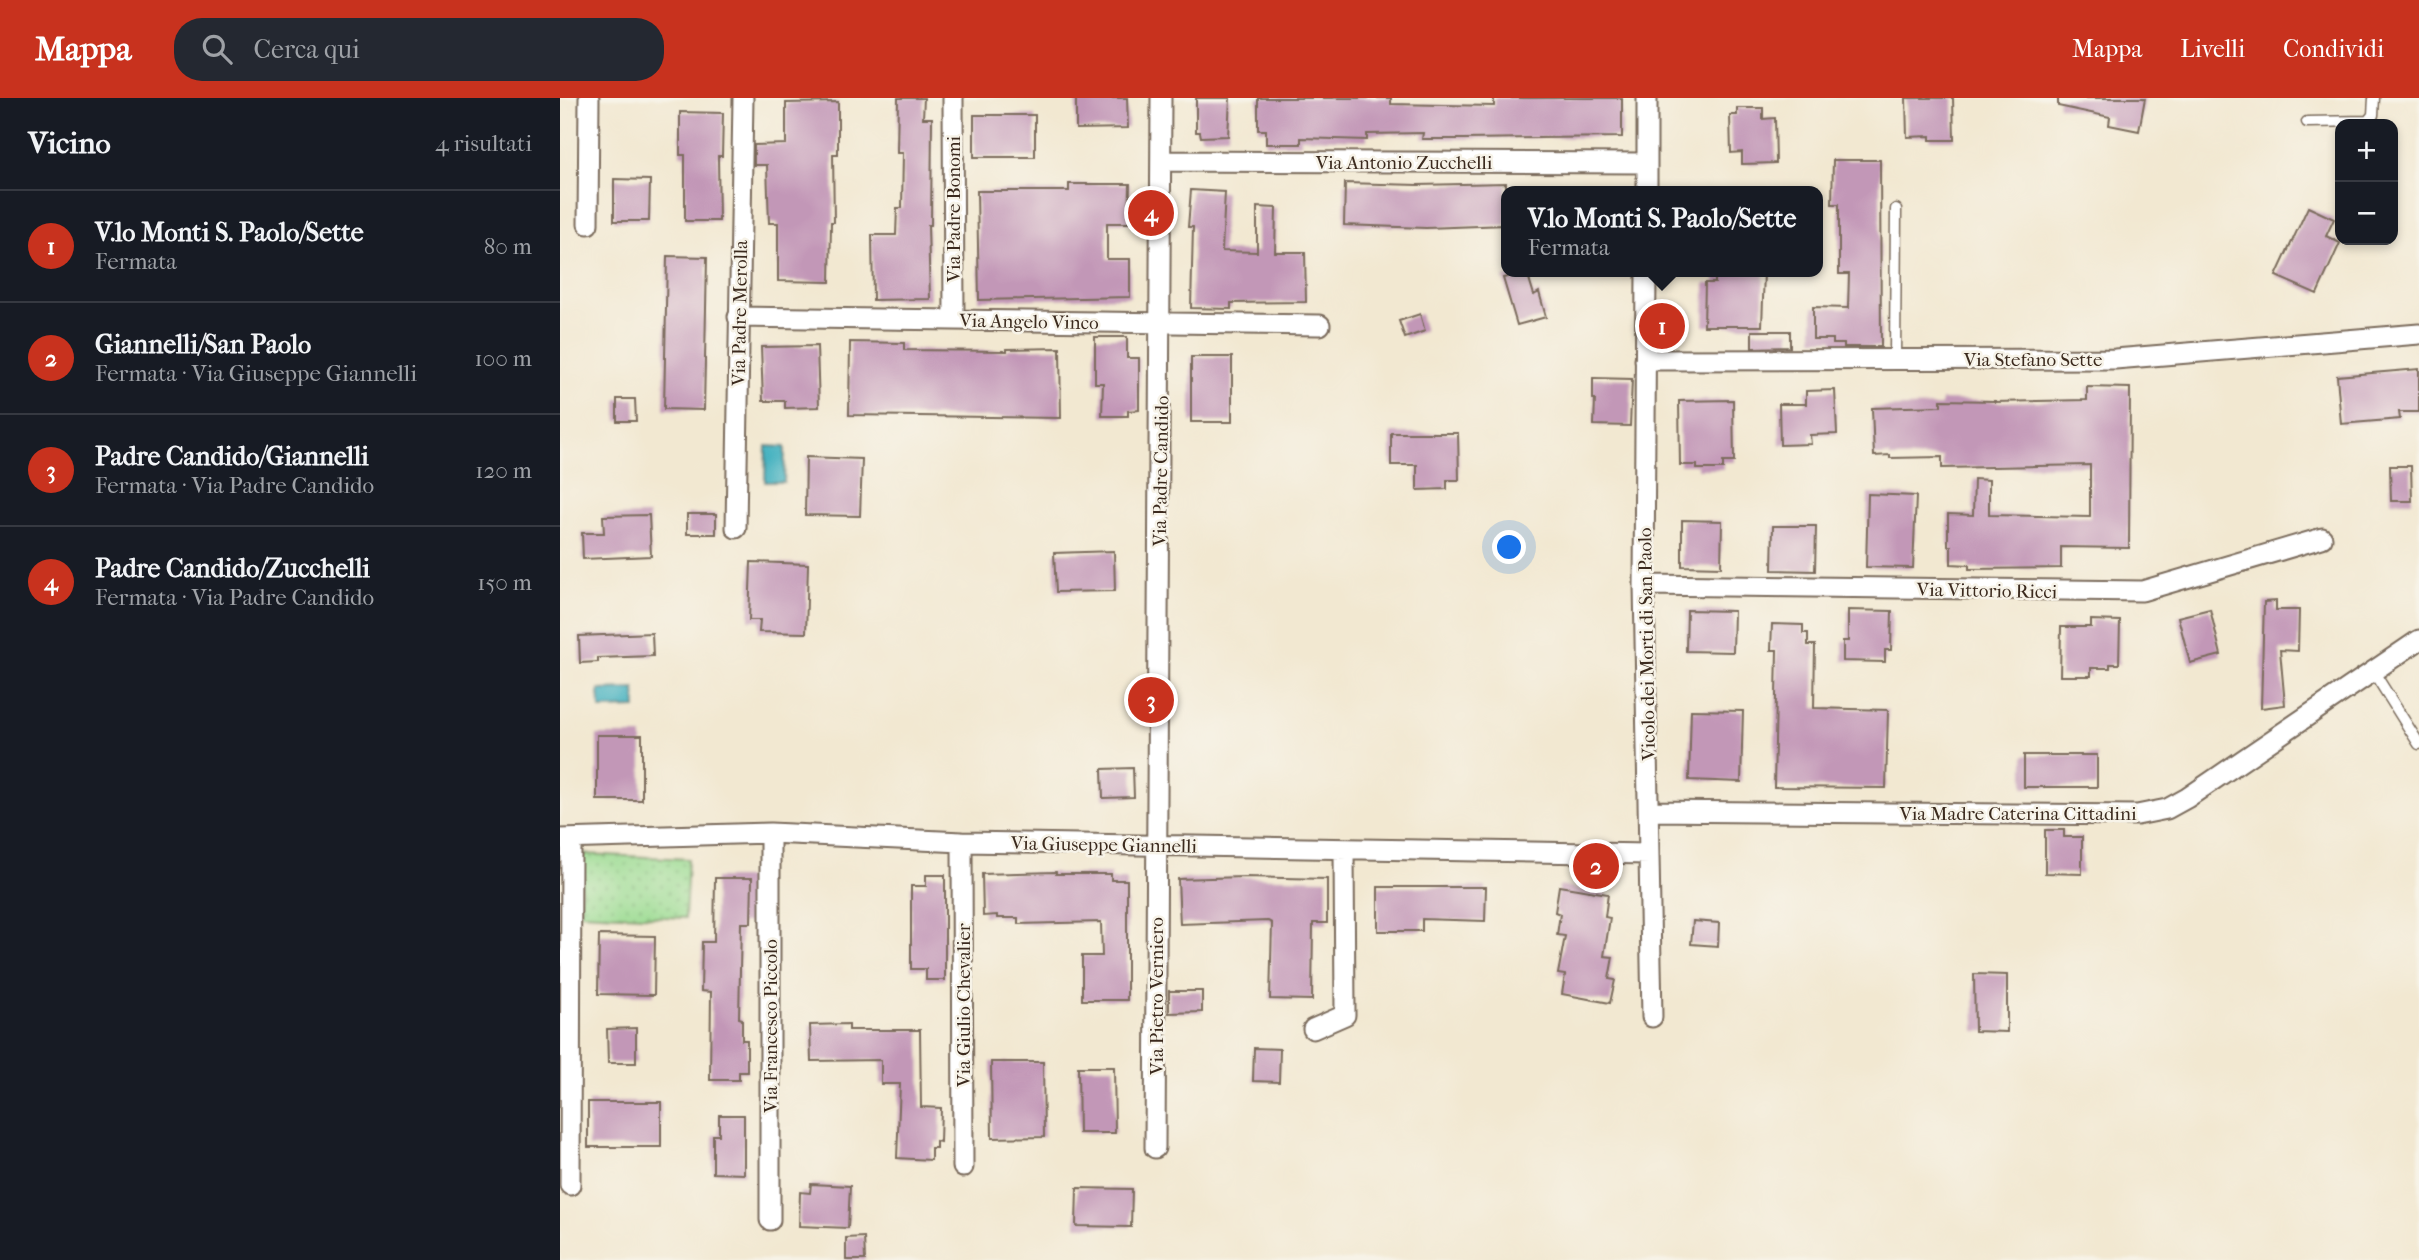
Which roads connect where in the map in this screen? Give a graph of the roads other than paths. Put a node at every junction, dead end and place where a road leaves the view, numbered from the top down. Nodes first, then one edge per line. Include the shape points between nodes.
1 (589, 98) edge
2 (743, 98) edge
3 (953, 98) edge
4 (1161, 98) edge
5 (1647, 98) edge
6 (2374, 98) edge
7 (2307, 122) dead end
8 (1161, 161) junction
9 (1647, 163) junction
10 (1647, 186) edge
11 (1896, 209) dead end
12 (588, 224) dead end
13 (1646, 277) edge
14 (738, 317) junction
15 (954, 319) junction
16 (1161, 324) junction
17 (1320, 325) dead end
18 (2419, 334) edge
19 (1645, 360) junction
20 (1895, 360) junction
21 (736, 528) dead end
22 (2322, 538) dead end
23 (1644, 585) junction
24 (2419, 640) edge
25 (2373, 671) junction
26 (2419, 744) edge
27 (1648, 811) junction
28 (771, 833) junction
29 (566, 839) edge
30 (962, 842) junction
31 (1157, 844) junction
32 (1344, 849) junction
33 (1649, 854) junction
34 (1652, 1017) dead end
35 (1313, 1029) dead end
36 (1155, 1148) dead end
37 (963, 1167) dead end
38 (570, 1185) dead end
39 (770, 1220) dead end

1 - 12 street
2 - 14 street, Via Padre Merolla
3 - 15 street, Via Padre Bonomi
4 - 8 street, Via Padre Candido
5 - 9 street
6 - 7 lane via 2368,121
8 - 9 street, Via Antonio Zucchelli
8 - 16 street, Via Padre Candido
9 - 10 street
11 - 20 lane
13 - 19 street, Vicolo dei Morti di San Paolo
14 - 15 street, Via Angelo Vinco
14 - 21 street, Via Padre Merolla
15 - 16 street, Via Angelo Vinco
16 - 17 street, Via Angelo Vinco
16 - 31 street, Via Padre Candido
18 - 20 street, Via Stefano Sette via 2115,359
19 - 20 street, Via Stefano Sette
19 - 23 street, Vicolo dei Morti di San Paolo
22 - 23 street, Via Vittorio Ricci via 2142,591
23 - 27 street, Vicolo dei Morti di San Paolo
24 - 25 street, Via Madre Caterina Cittadini
25 - 26 lane
25 - 27 street, Via Madre Caterina Cittadini via 2187,798 2167,809 2137,815
27 - 33 street, Vicolo dei Morti di San Paolo
28 - 29 street, Via Giuseppe Giannelli
28 - 30 street, Via Giuseppe Giannelli
28 - 39 street, Via Francesco Piccolo
29 - 38 street
30 - 31 street, Via Giuseppe Giannelli
30 - 37 street, Via Giulio Chevalier
31 - 32 street, Via Giuseppe Giannelli
31 - 36 street, Via Pietro Verniero
32 - 33 street, Via Giuseppe Giannelli
32 - 35 street via 1345,1015
33 - 34 street, Vicolo dei Morti di San Paolo

